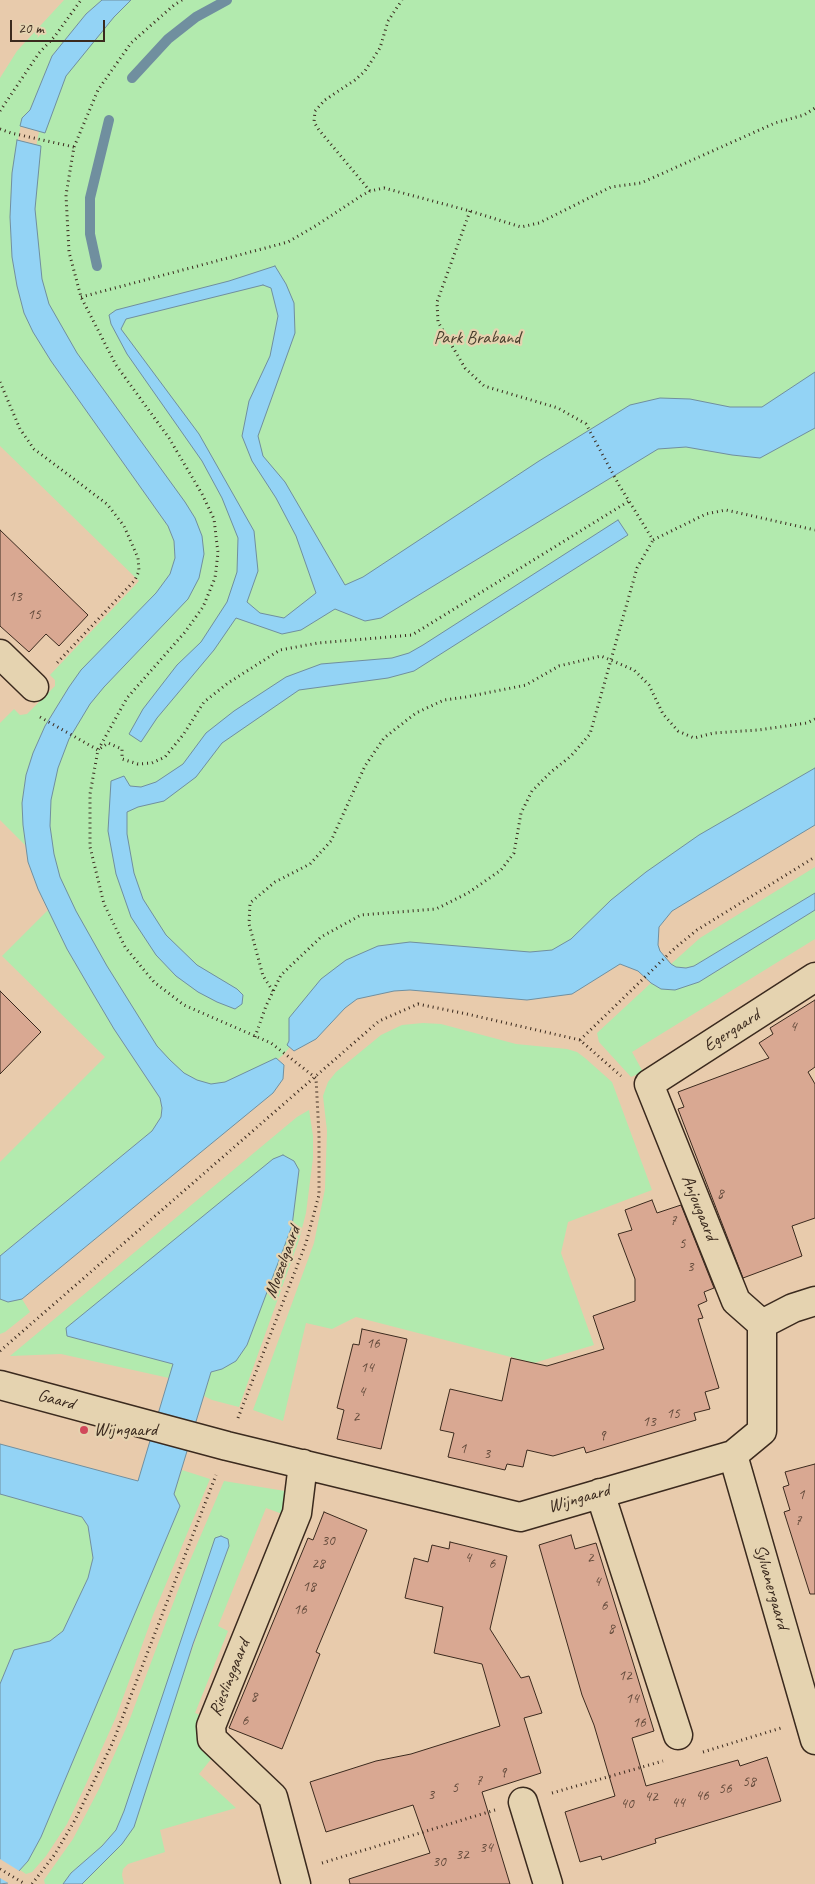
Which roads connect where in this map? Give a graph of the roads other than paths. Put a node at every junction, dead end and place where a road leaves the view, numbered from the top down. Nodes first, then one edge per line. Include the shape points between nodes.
1 (0, 654) edge
2 (34, 687) road end
3 (815, 977) edge
4 (649, 1084) joint
5 (815, 1300) edge
6 (762, 1324) junction
7 (0, 1385) edge
8 (227, 1446) joint
9 (734, 1455) junction
10 (303, 1464) junction
11 (600, 1493) junction
12 (812, 1730) edge
13 (678, 1736) dead end
14 (523, 1802) dead end
15 (295, 1879) edge
16 (548, 1884) edge

1 - 2 street
3 - 4 street, Egergaard
4 - 6 street, Anjougaard via 736,1301
5 - 6 street
6 - 9 street, Wijngaard via 762,1431
7 - 8 street, Gaard
8 - 10 street, Wijngaard
9 - 11 street, Wijngaard
9 - 12 street, Sylvanergaard
10 - 11 street, Wijngaard via 520,1516
10 - 15 street, Rieslinggaard via 297,1513 211,1726 212,1739 273,1797
11 - 13 street
14 - 16 street

